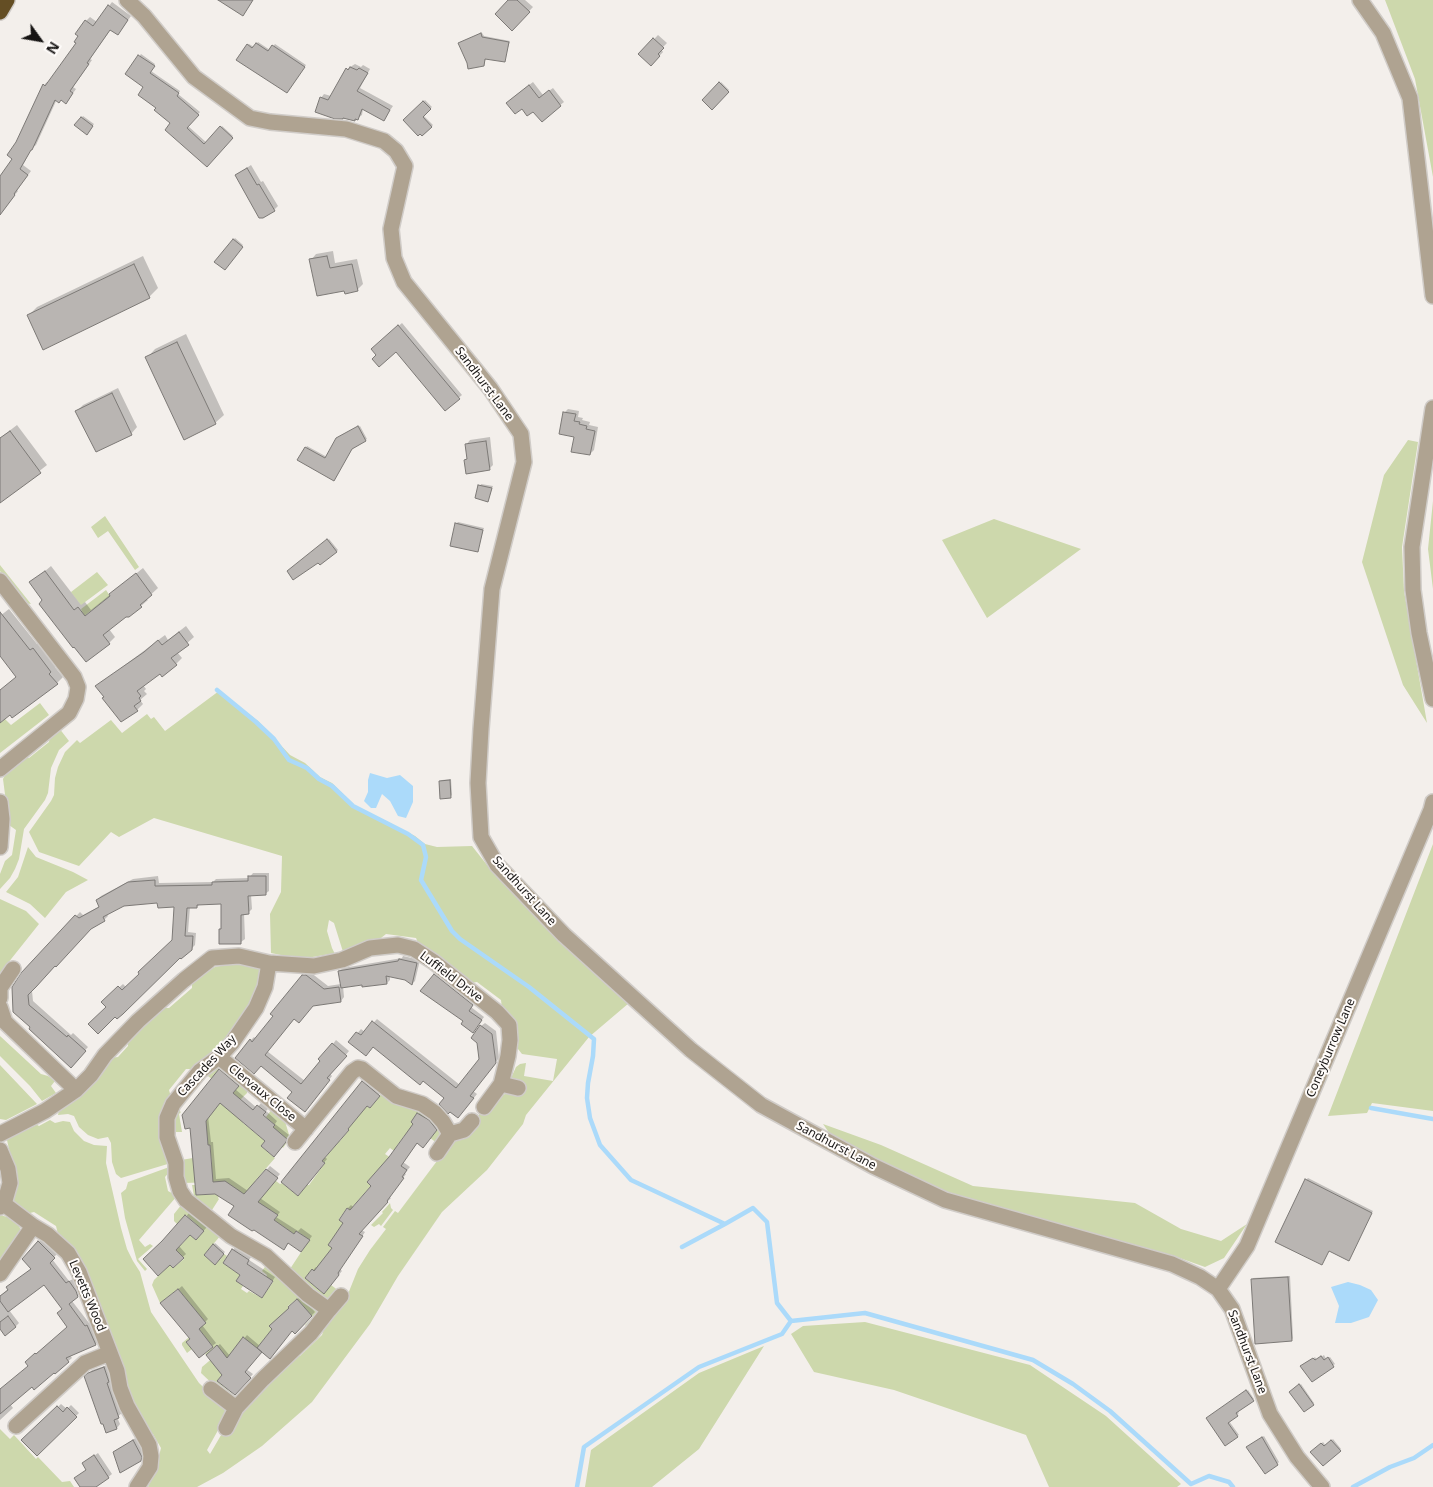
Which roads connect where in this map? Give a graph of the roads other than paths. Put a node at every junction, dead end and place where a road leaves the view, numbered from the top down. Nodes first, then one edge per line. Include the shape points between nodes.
1 (7, 0) edge
2 (127, 0) edge
3 (1360, 0) edge
4 (0, 12) edge
5 (1433, 296) edge
6 (1433, 408) edge
7 (0, 581) edge
8 (1433, 699) edge
9 (0, 769) edge
10 (0, 802) edge
11 (1433, 802) edge
12 (0, 847) edge
13 (269, 963) junction
14 (13, 969) dead end
15 (0, 988) edge
16 (0, 998) edge
17 (0, 1007) edge
18 (218, 1057) junction
19 (501, 1084) junction
20 (518, 1088) dead end
21 (76, 1090) junction
22 (484, 1107) dead end
23 (472, 1121) dead end
24 (306, 1129) junction
25 (0, 1134) edge
26 (450, 1134) junction
27 (295, 1142) dead end
28 (0, 1150) edge
29 (437, 1153) dead end
30 (2, 1205) edge
31 (33, 1226) junction
32 (0, 1274) edge
33 (1218, 1289) junction
34 (342, 1296) dead end
35 (329, 1310) junction
36 (110, 1353) junction
37 (211, 1389) dead end
38 (236, 1408) junction
39 (16, 1426) dead end
40 (226, 1428) dead end
41 (138, 1487) edge
42 (1322, 1487) edge

1 - 4 highway
2 - 33 street, Sandhurst Lane via 194,77 250,118 346,129 384,141 396,151 405,166 391,229 394,258 404,282 490,388 521,434 524,462 492,589 480,738 481,837 497,864 564,935 691,1050 761,1105 873,1166 945,1200 1172,1264
3 - 5 street via 1383,34 1410,98
6 - 8 street via 1412,547 1413,590
7 - 9 street via 74,677 78,687 69,712
10 - 12 street
11 - 33 street, Coneyburrow Lane via 1247,1246
13 - 18 street, Cascades Way via 265,987 256,1008
13 - 19 street, Luffield Drive via 314,966 342,960 370,948 398,945 414,949 457,980 509,1025 509,1048
13 - 21 street, Luffield Drive via 209,951 105,1055
14 - 15 street
15 - 16 street
17 - 21 street via 5,1022
18 - 24 street, Clervaux Close
18 - 35 street, Cascades Way via 194,1078 173,1104 168,1118 167,1136 182,1196 231,1236 267,1256
19 - 20 street
19 - 22 street, Luffield Drive
21 - 25 street, Luffield Drive via 45,1111
23 - 26 street via 464,1130
24 - 26 street, Clervaux Close via 352,1072 360,1068 396,1096 422,1104 435,1113
24 - 27 street, Clervaux Close
26 - 29 street
28 - 30 street, Levetts Wood via 10,1183
30 - 31 street, Levetts Wood
31 - 32 street
31 - 36 street, Levetts Wood via 48,1234 68,1253 80,1272
33 - 42 street, Sandhurst Lane via 1232,1309 1270,1414 1297,1458
34 - 35 street
35 - 38 street via 311,1333
36 - 39 street via 85,1363
36 - 41 street, Levetts Wood via 128,1406 149,1445 150,1467
37 - 38 street
38 - 40 street

